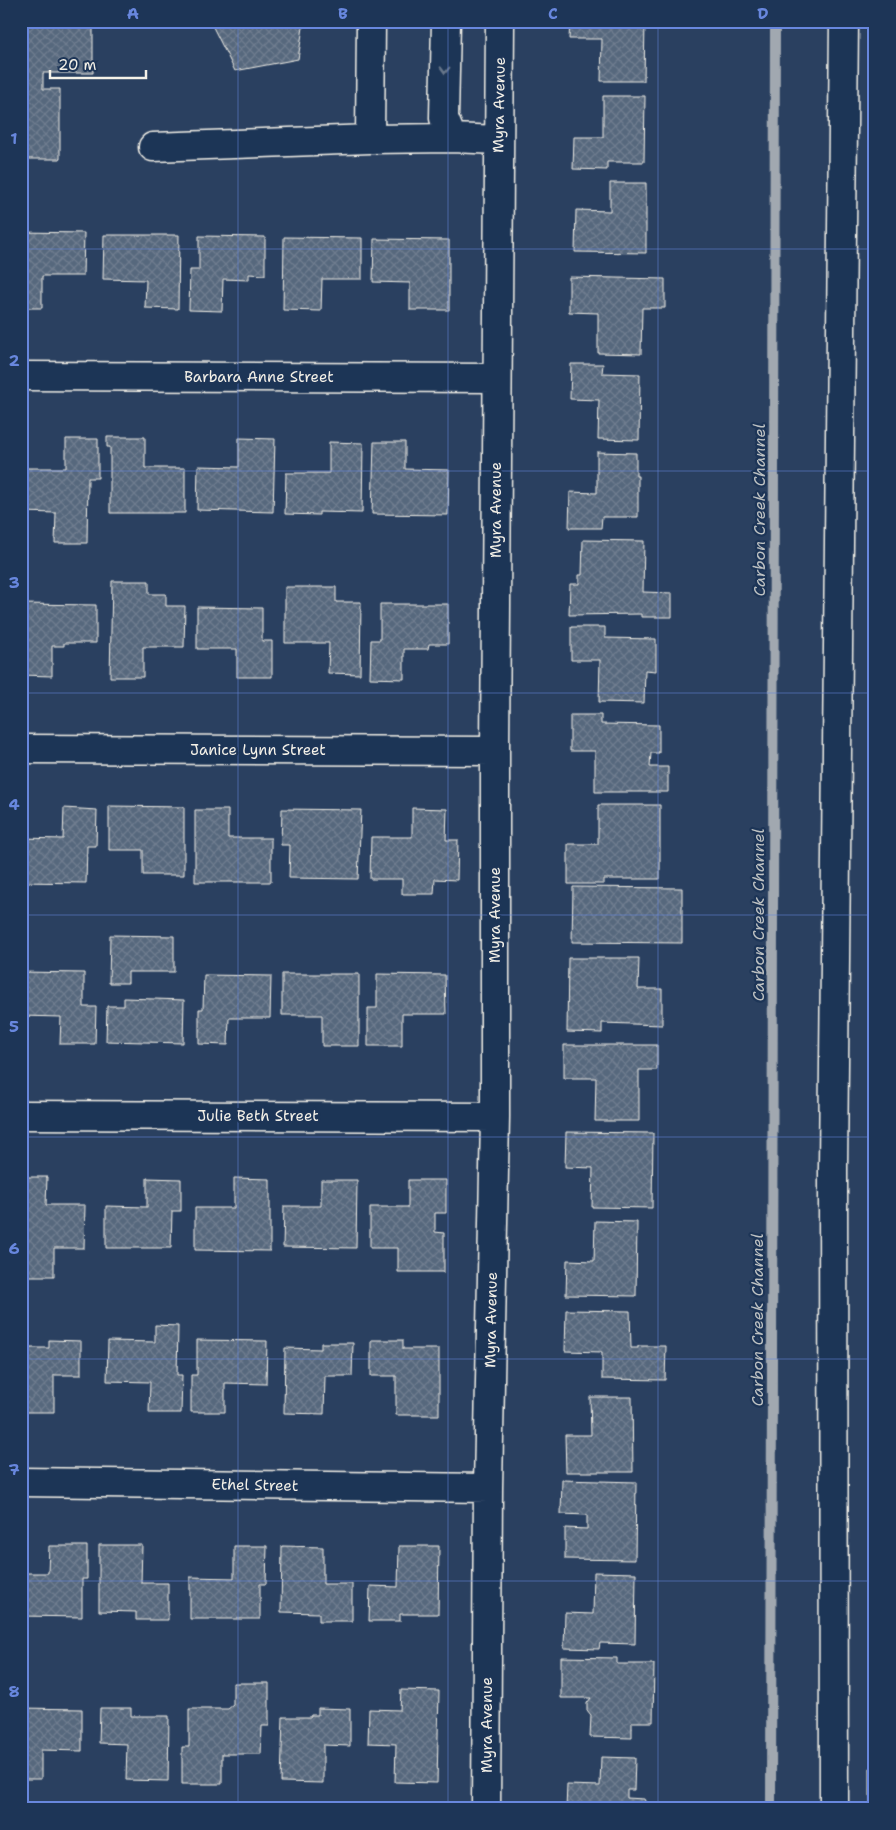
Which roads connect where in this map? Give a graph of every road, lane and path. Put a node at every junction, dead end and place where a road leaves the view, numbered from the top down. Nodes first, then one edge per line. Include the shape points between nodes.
1 (371, 21) edge
2 (446, 21) edge
3 (500, 21) edge
4 (844, 21) edge
5 (452, 138) junction
6 (370, 139) junction
7 (499, 140) junction
8 (153, 147) dead end
9 (21, 376) edge
10 (496, 378) junction
11 (21, 749) edge
12 (495, 751) junction
13 (21, 1115) edge
14 (495, 1117) junction
15 (21, 1482) edge
16 (488, 1488) junction
17 (486, 1809) edge
18 (834, 1809) edge

1 - 6 street
2 -> 5 street via 444,118
3 - 7 street, Myra Avenue
4 - 18 street via 833,1158
5 - 6 street
5 - 7 street
6 - 8 street
7 - 10 street, Myra Avenue
9 - 10 street, Barbara Anne Street
10 - 12 street, Myra Avenue
11 - 12 street, Janice Lynn Street
12 - 14 street, Myra Avenue
13 - 14 street, Julie Beth Street
14 - 16 street, Myra Avenue
15 - 16 street, Ethel Street
16 - 17 street, Myra Avenue

